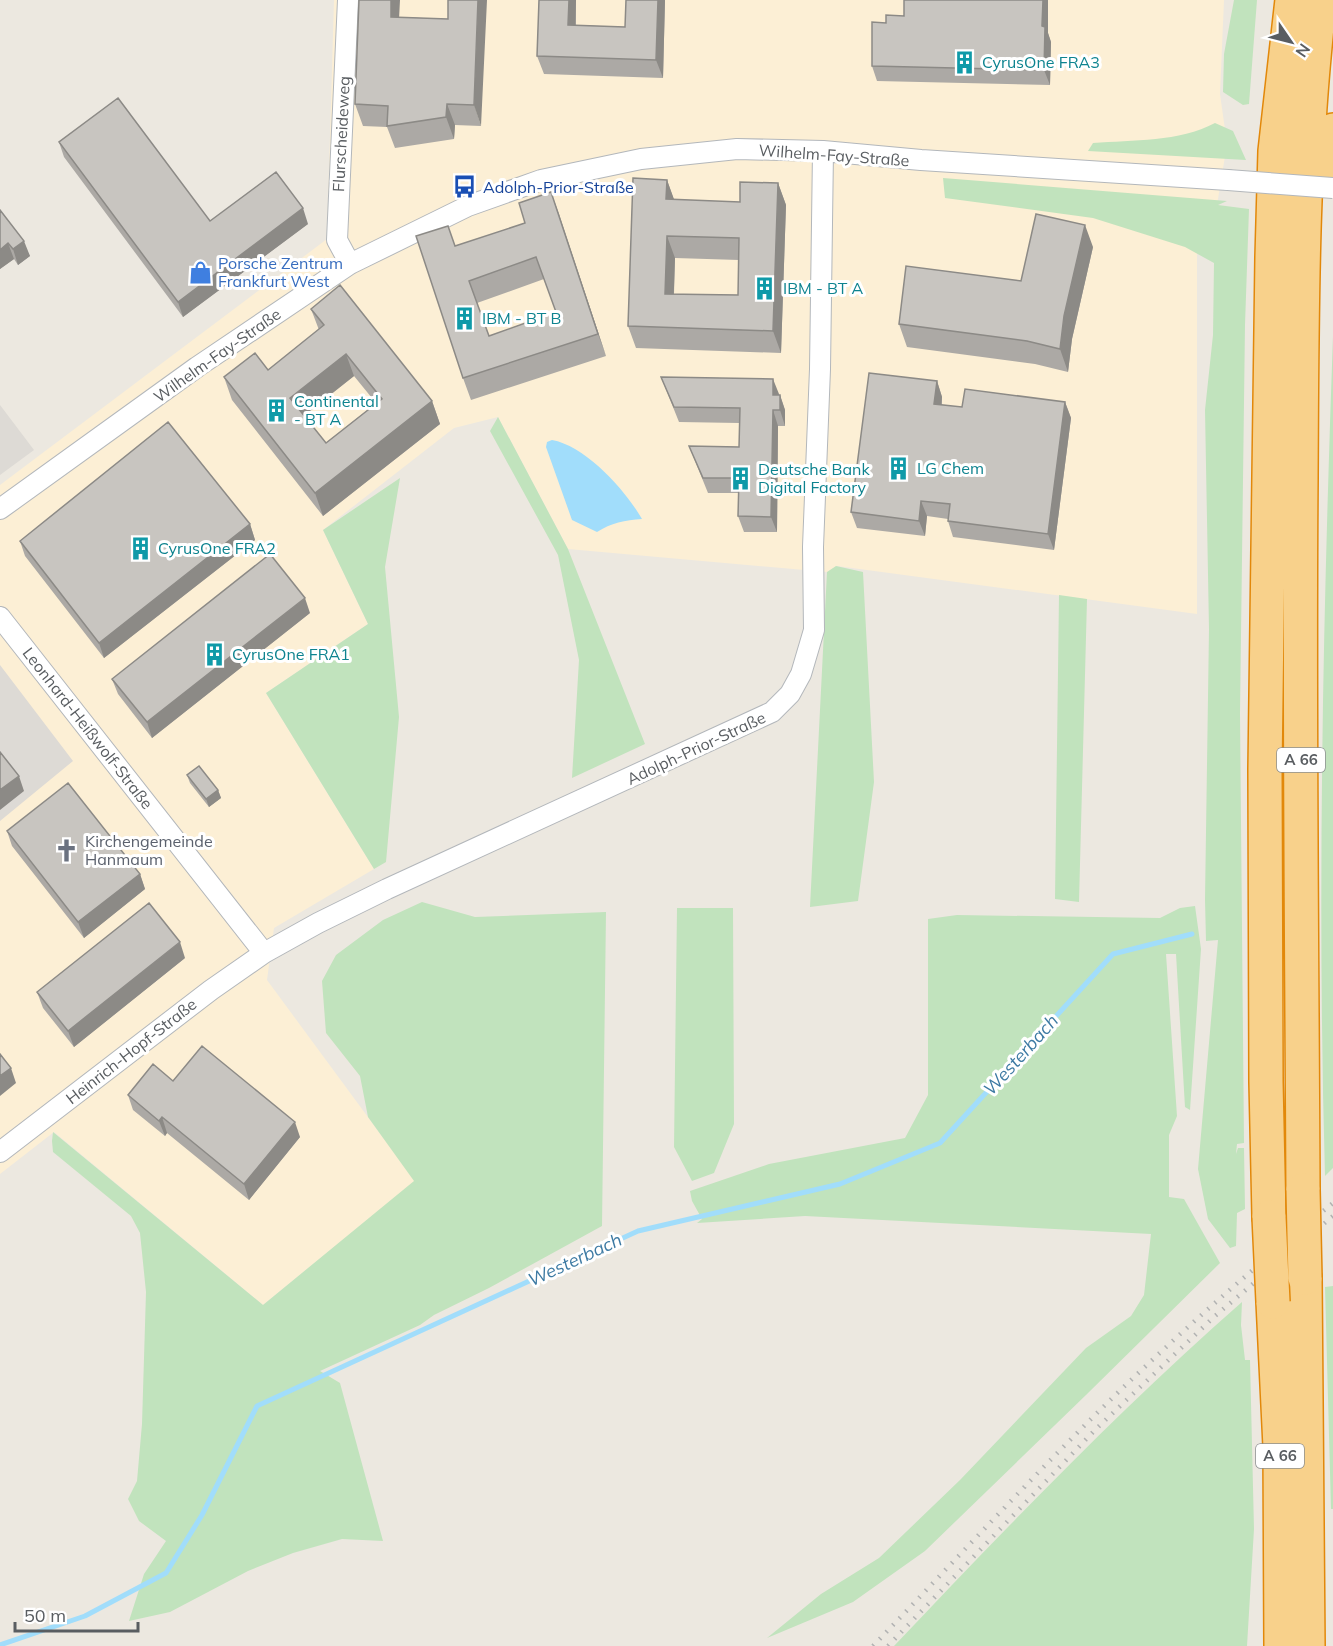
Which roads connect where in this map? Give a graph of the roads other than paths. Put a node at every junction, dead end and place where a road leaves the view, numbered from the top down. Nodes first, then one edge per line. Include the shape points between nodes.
1 (348, 0) edge
2 (1277, 0) edge
3 (1292, 0) edge
4 (1320, 0) edge
5 (1333, 130) edge
6 (823, 151) junction
7 (1275, 151) junction
8 (1333, 188) edge
9 (350, 264) junction
10 (1302, 330) junction
11 (0, 508) edge
12 (0, 617) edge
13 (264, 953) junction
14 (0, 1152) edge
15 (1282, 1610) junction
16 (1275, 1646) edge
17 (1281, 1646) edge
18 (1308, 1646) edge

1 - 9 street, Flurscheideweg via 337,240
2 - 7 highway, A 66 via 1272,98
3 - 7 highway, A 66
4 - 10 highway, A 66 via 1310,111
5 - 10 highway
6 - 8 street, Wilhelm-Fay-Straße, bridge
6 - 9 street, Wilhelm-Fay-Straße via 737,149 678,155 541,180 468,206
6 - 13 street, Adolph-Prior-Straße via 814,630 801,674 790,694 772,712 387,889
7 - 15 highway, A 66, bridge via 1266,576 1266,1071
9 - 11 street, Wilhelm-Fay-Straße via 197,366
10 - 18 highway, A 66, bridge via 1300,609
12 - 13 street, Leonhard-Heißwolf-Straße
13 - 14 street, Heinrich-Hopf-Straße
15 - 16 highway
15 - 17 highway, A 66

